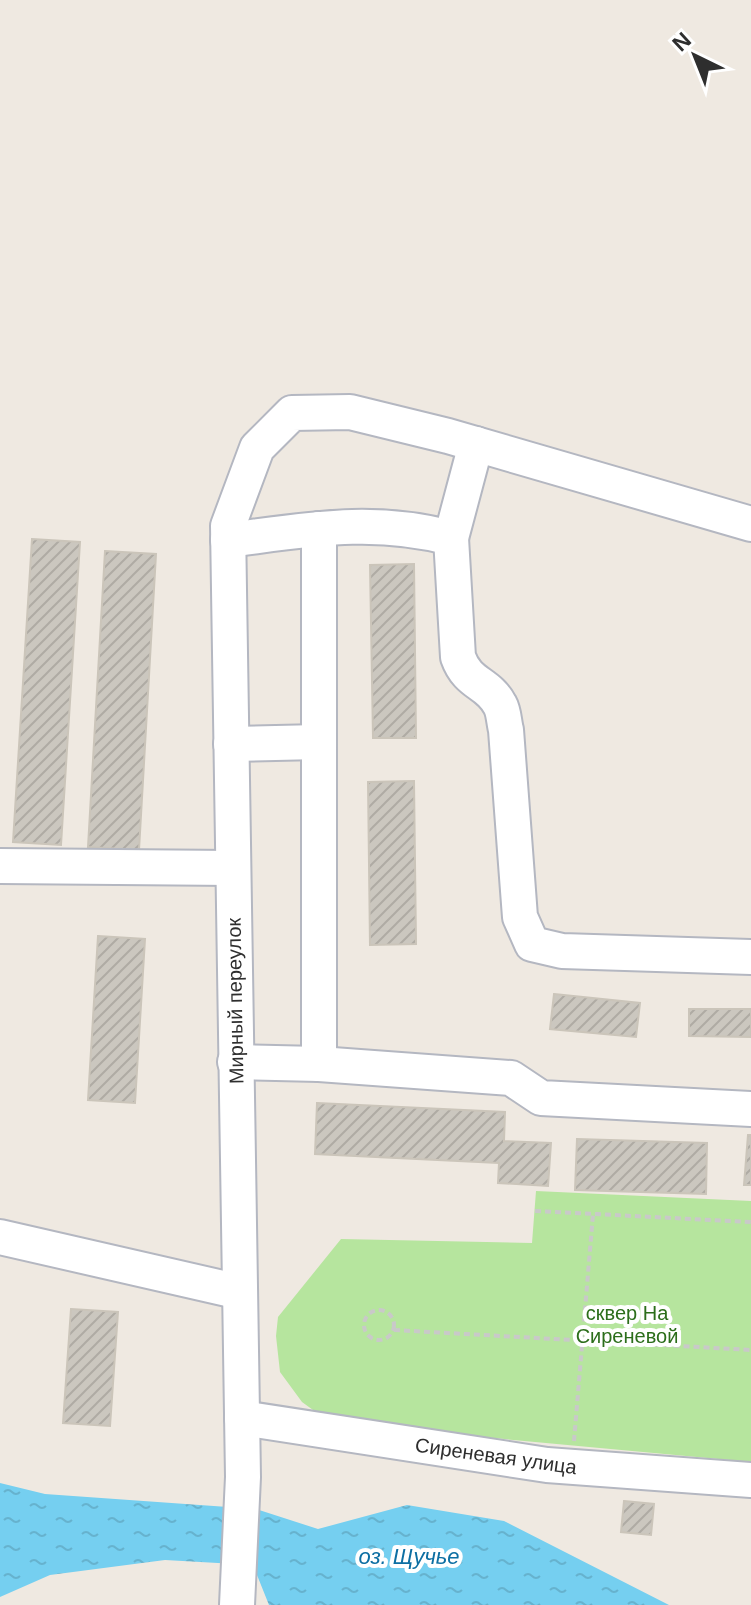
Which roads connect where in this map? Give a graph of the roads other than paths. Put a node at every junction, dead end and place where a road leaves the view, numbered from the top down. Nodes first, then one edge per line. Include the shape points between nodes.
1 (476, 444) junction
2 (751, 524) edge
3 (319, 529) junction
4 (228, 533) junction
5 (451, 538) junction
6 (319, 742) junction
7 (231, 744) junction
8 (0, 866) edge
9 (233, 868) junction
10 (751, 957) edge
11 (235, 1062) junction
12 (319, 1064) junction
13 (751, 1109) edge
14 (0, 1237) edge
15 (240, 1292) junction
16 (242, 1418) junction
17 (751, 1480) edge
18 (237, 1605) edge

1 - 2 street
1 - 4 street via 350,412 292,413 257,448
1 - 5 street
3 - 4 street
3 - 5 street via 356,524
3 - 6 street
4 - 7 street, Мирный переулок
5 - 10 street via 458,657 464,674 500,705 520,917 532,944 562,951
6 - 7 street
6 - 12 street
7 - 9 street, Мирный переулок
8 - 9 street
9 - 11 street, Мирный переулок
11 - 12 street
11 - 15 street, Мирный переулок
12 - 13 street via 511,1078 541,1098
14 - 15 street
15 - 16 street, Мирный переулок
16 - 17 street, Сиреневая улица via 571,1467
16 - 18 street, Мирный переулок

